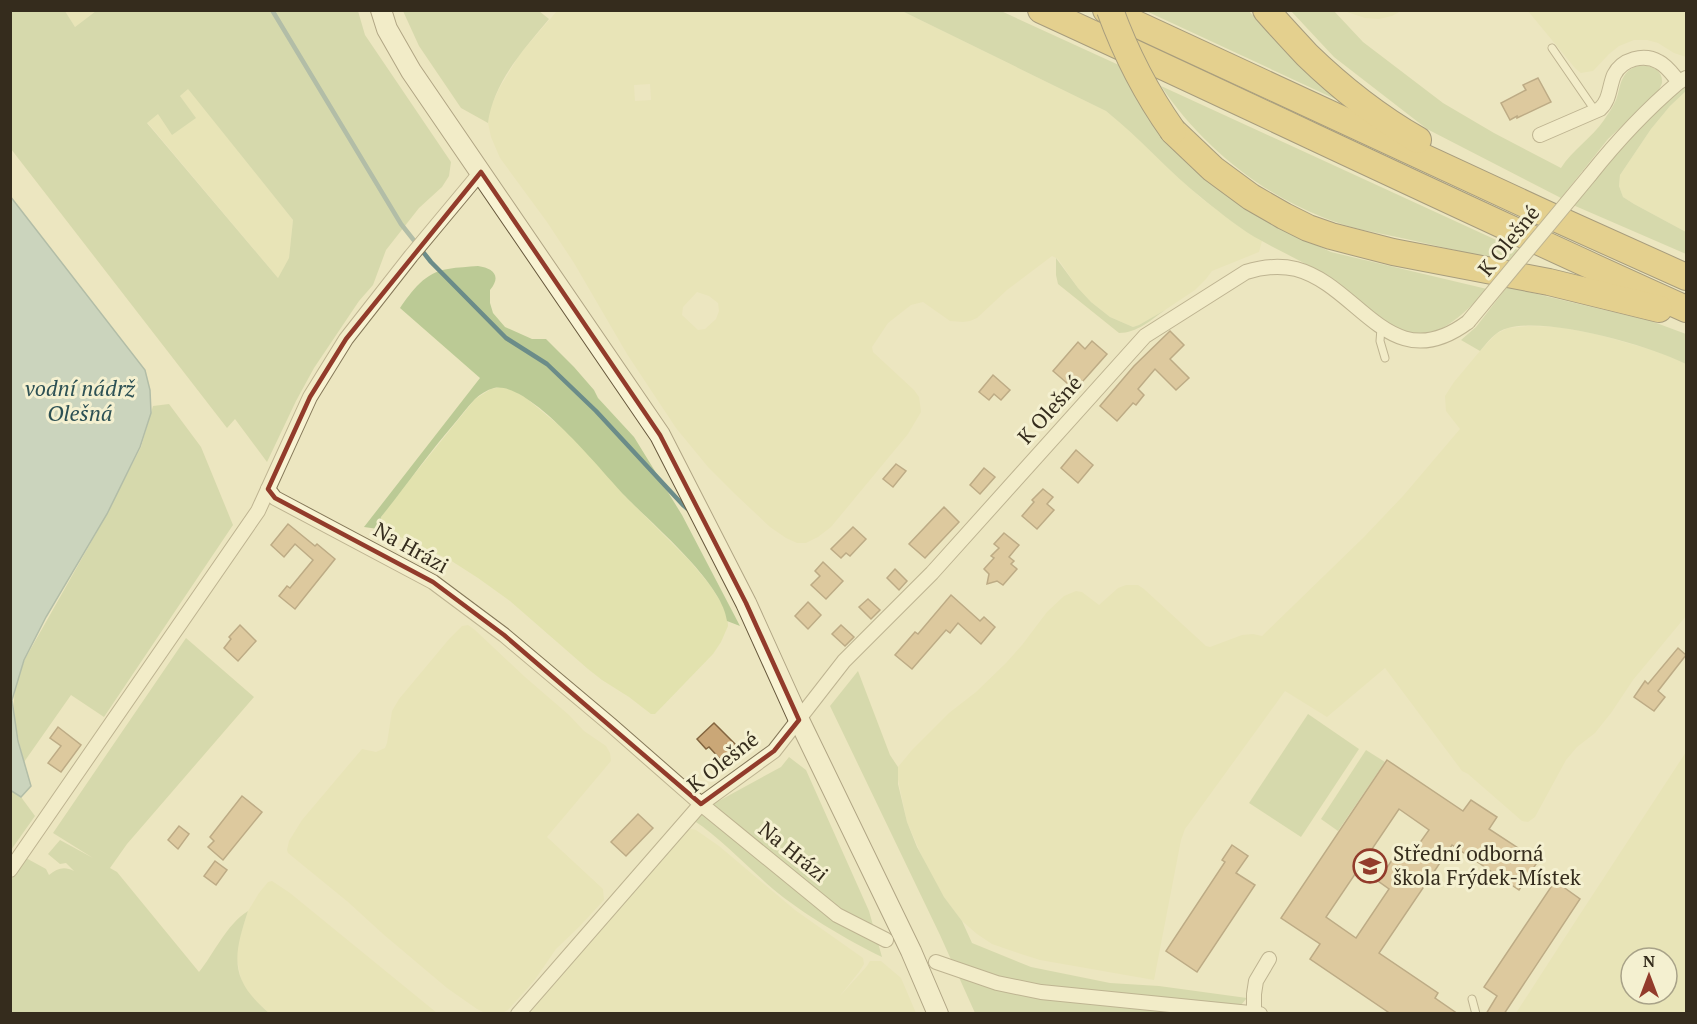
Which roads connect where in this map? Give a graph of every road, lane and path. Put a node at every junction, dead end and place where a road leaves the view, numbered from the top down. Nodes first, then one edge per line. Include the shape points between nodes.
1 (381, 10) edge
2 (1041, 10) edge
3 (1108, 10) edge
4 (1266, 10) edge
5 (1552, 48) dead end
6 (1683, 80) edge
7 (1596, 112) junction
8 (1540, 135) dead end
9 (481, 172) junction
10 (1545, 213) junction
11 (1686, 277) edge
12 (1686, 309) edge
13 (1686, 316) edge
14 (1382, 328) junction
15 (1385, 358) dead end
16 (268, 489) junction
17 (799, 720) junction
18 (701, 804) junction
19 (10, 870) edge
20 (886, 940) dead end
21 (1269, 959) dead end
22 (936, 962) dead end
23 (1472, 999) dead end
24 (1255, 1013) edge
25 (518, 1014) edge
26 (938, 1014) edge
27 (1476, 1014) edge

1 - 9 street via 411,71
2 - 12 highway
3 - 10 highway
3 - 13 highway, bridge via 1143,86 1173,131 1213,170 1284,216 1331,236 1393,252 1550,282
4 - 10 highway via 1308,56 1399,129
5 - 7 lane
6 - 7 street, K Olešné via 1655,60 1629,61 1617,70 1606,101
6 - 14 street, K Olešné, bridge via 1628,130 1468,322 1450,334 1429,340 1400,338
7 - 8 street
9 - 16 street via 346,339 310,397
9 - 17 street via 660,435 746,603
10 - 11 highway
14 - 15 lane via 1380,341
14 - 17 street, K Olešné via 1316,278 1297,269 1273,267 1246,272 1145,336 932,573 844,662
16 - 18 street, Na Hrázi via 275,498 433,582 504,635
16 - 19 street via 258,511
17 - 18 street, K Olešné via 774,751
17 - 26 street via 912,951
18 - 20 street, Na Hrázi via 837,915
18 - 25 street, K Olešné
21 - 24 street via 1256,981
22 - 24 street via 997,983 1041,992
23 - 27 lane

